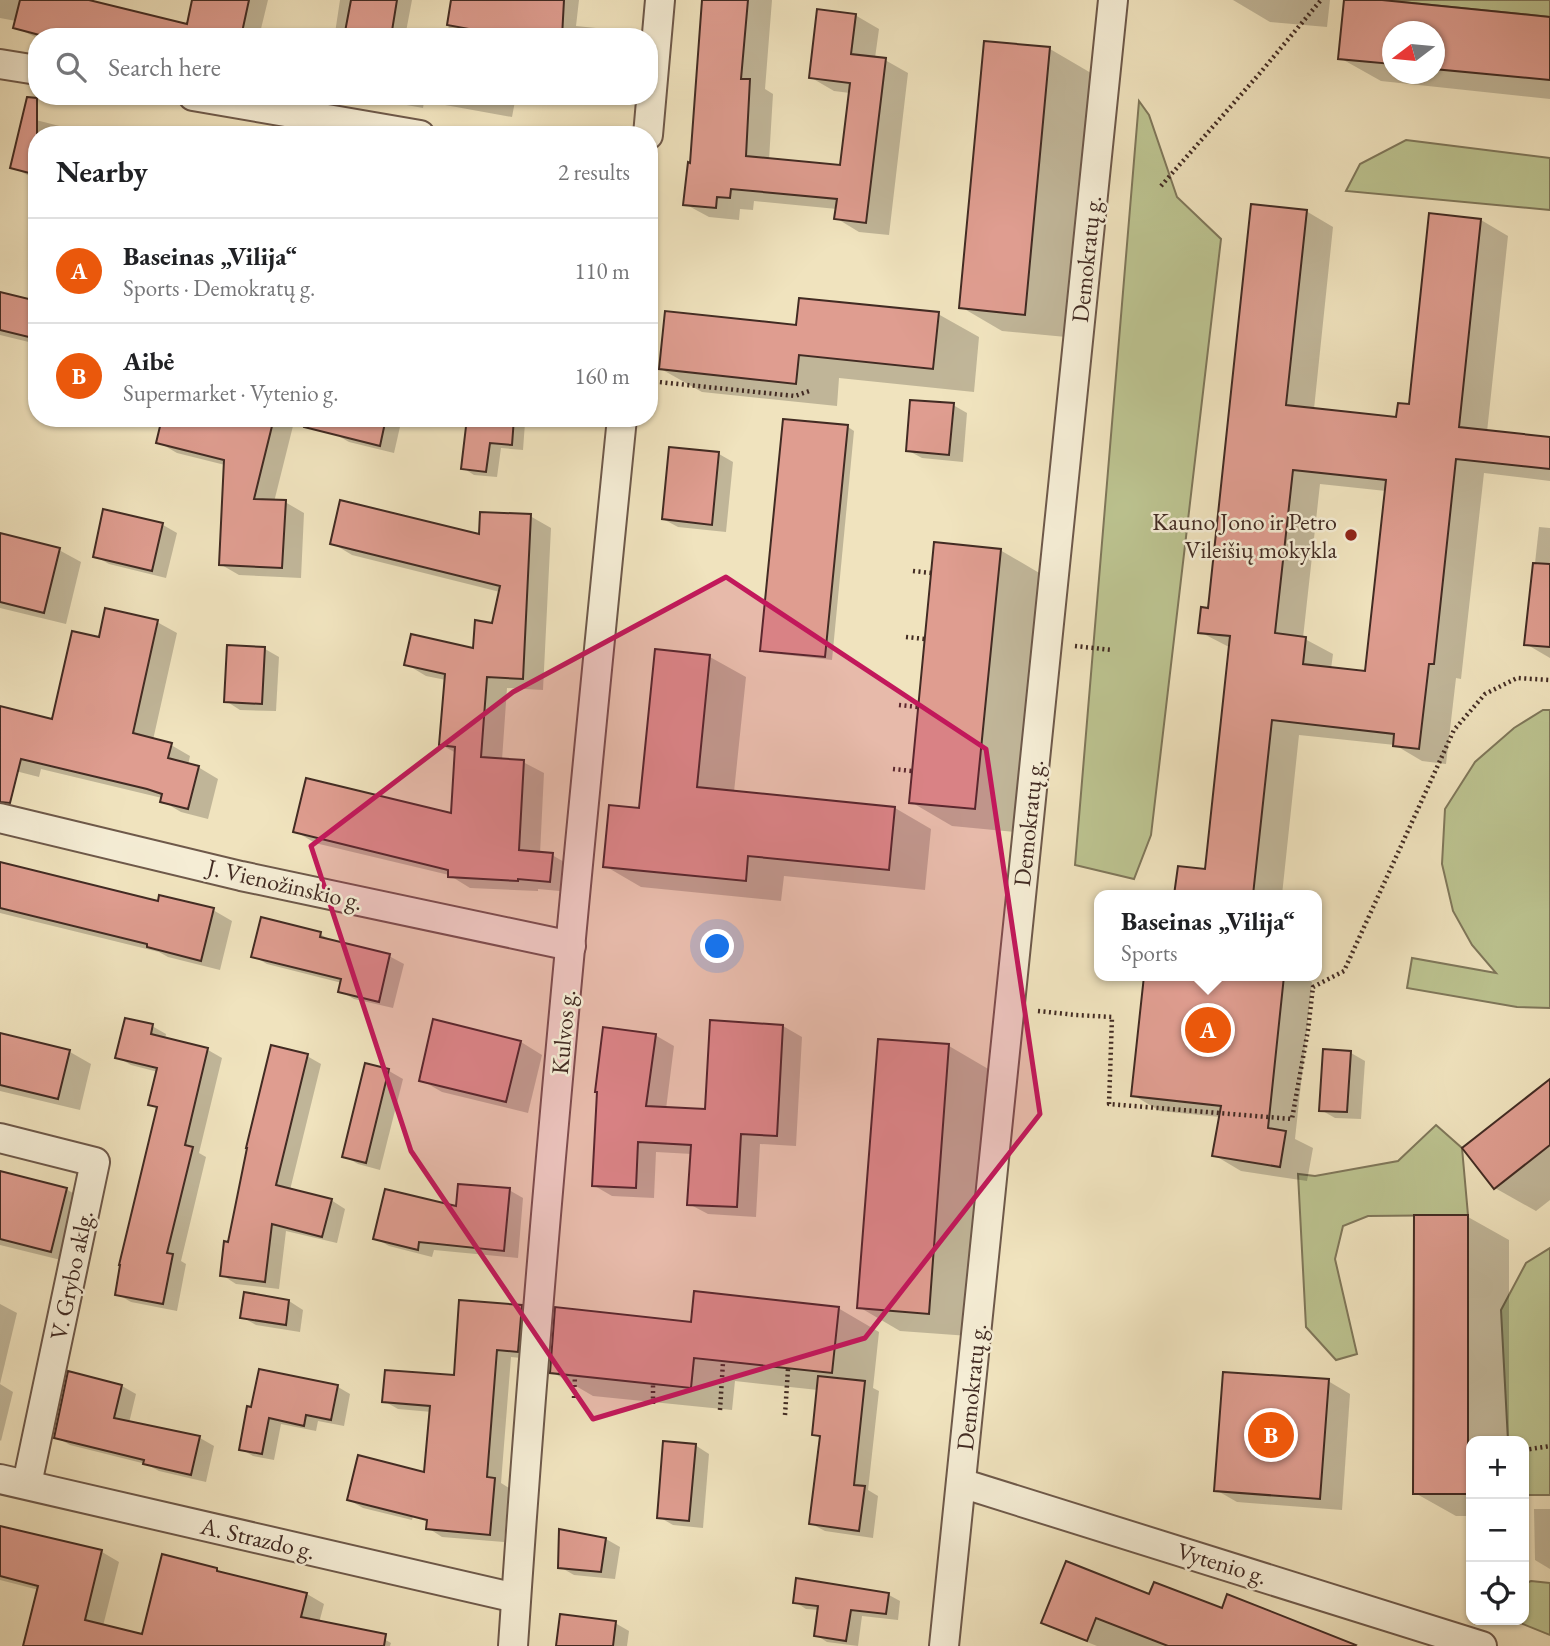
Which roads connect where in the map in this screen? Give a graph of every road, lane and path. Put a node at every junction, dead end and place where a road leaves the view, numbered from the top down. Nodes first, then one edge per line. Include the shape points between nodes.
1 (660, 0) edge
2 (1113, 0) edge
3 (1321, 0) edge
4 (658, 28) edge
5 (0, 64) edge
6 (28, 69) edge
7 (245, 105) edge
8 (651, 105) edge
9 (368, 126) edge
10 (649, 126) edge
11 (1161, 186) dead end
12 (658, 381) edge
13 (812, 390) dead end
14 (621, 427) edge
15 (913, 571) dead end
16 (931, 573) dead end
17 (906, 637) dead end
18 (925, 639) dead end
19 (1047, 642) junction
20 (1112, 650) dead end
21 (1550, 680) edge
22 (899, 705) dead end
23 (918, 707) dead end
24 (893, 769) dead end
25 (912, 771) dead end
26 (0, 818) edge
27 (571, 946) junction
28 (1010, 1007) junction
29 (0, 1139) edge
30 (723, 1362) dead end
31 (788, 1368) dead end
32 (575, 1376) dead end
33 (653, 1384) dead end
34 (574, 1398) dead end
35 (653, 1404) dead end
36 (720, 1410) dead end
37 (785, 1415) dead end
38 (1550, 1446) edge
39 (1529, 1449) edge
40 (13, 1482) edge
41 (961, 1483) junction
42 (516, 1598) junction
43 (513, 1646) edge
44 (944, 1646) edge
45 (1482, 1646) edge

1 - 4 street
2 - 19 street, Demokratų g.
3 - 11 path
5 - 6 street
7 - 9 street
8 - 10 street
12 - 13 path via 795,396
14 - 27 street, Kulvos g.
15 - 16 path
17 - 18 path
19 - 20 path
19 - 28 street, Demokratų g.
21 - 28 path via 1517,678 1485,694 1454,730 1344,971 1313,987 1292,1119 1109,1104 1112,1017
22 - 23 path
24 - 25 path
26 - 27 street, J. Vienožinskio g. via 241,876
27 - 42 street, Kulvos g.
28 - 41 street, Demokratų g.
29 - 40 street, V. Grybo aklg. via 95,1162
30 - 36 path
31 - 37 path
32 - 34 path
33 - 35 path
38 - 39 path
40 - 42 street, A. Strazdo g.
41 - 44 street, Demokratų g.
41 - 45 street, Vytenio g.
42 - 43 street, Kulvos g.

